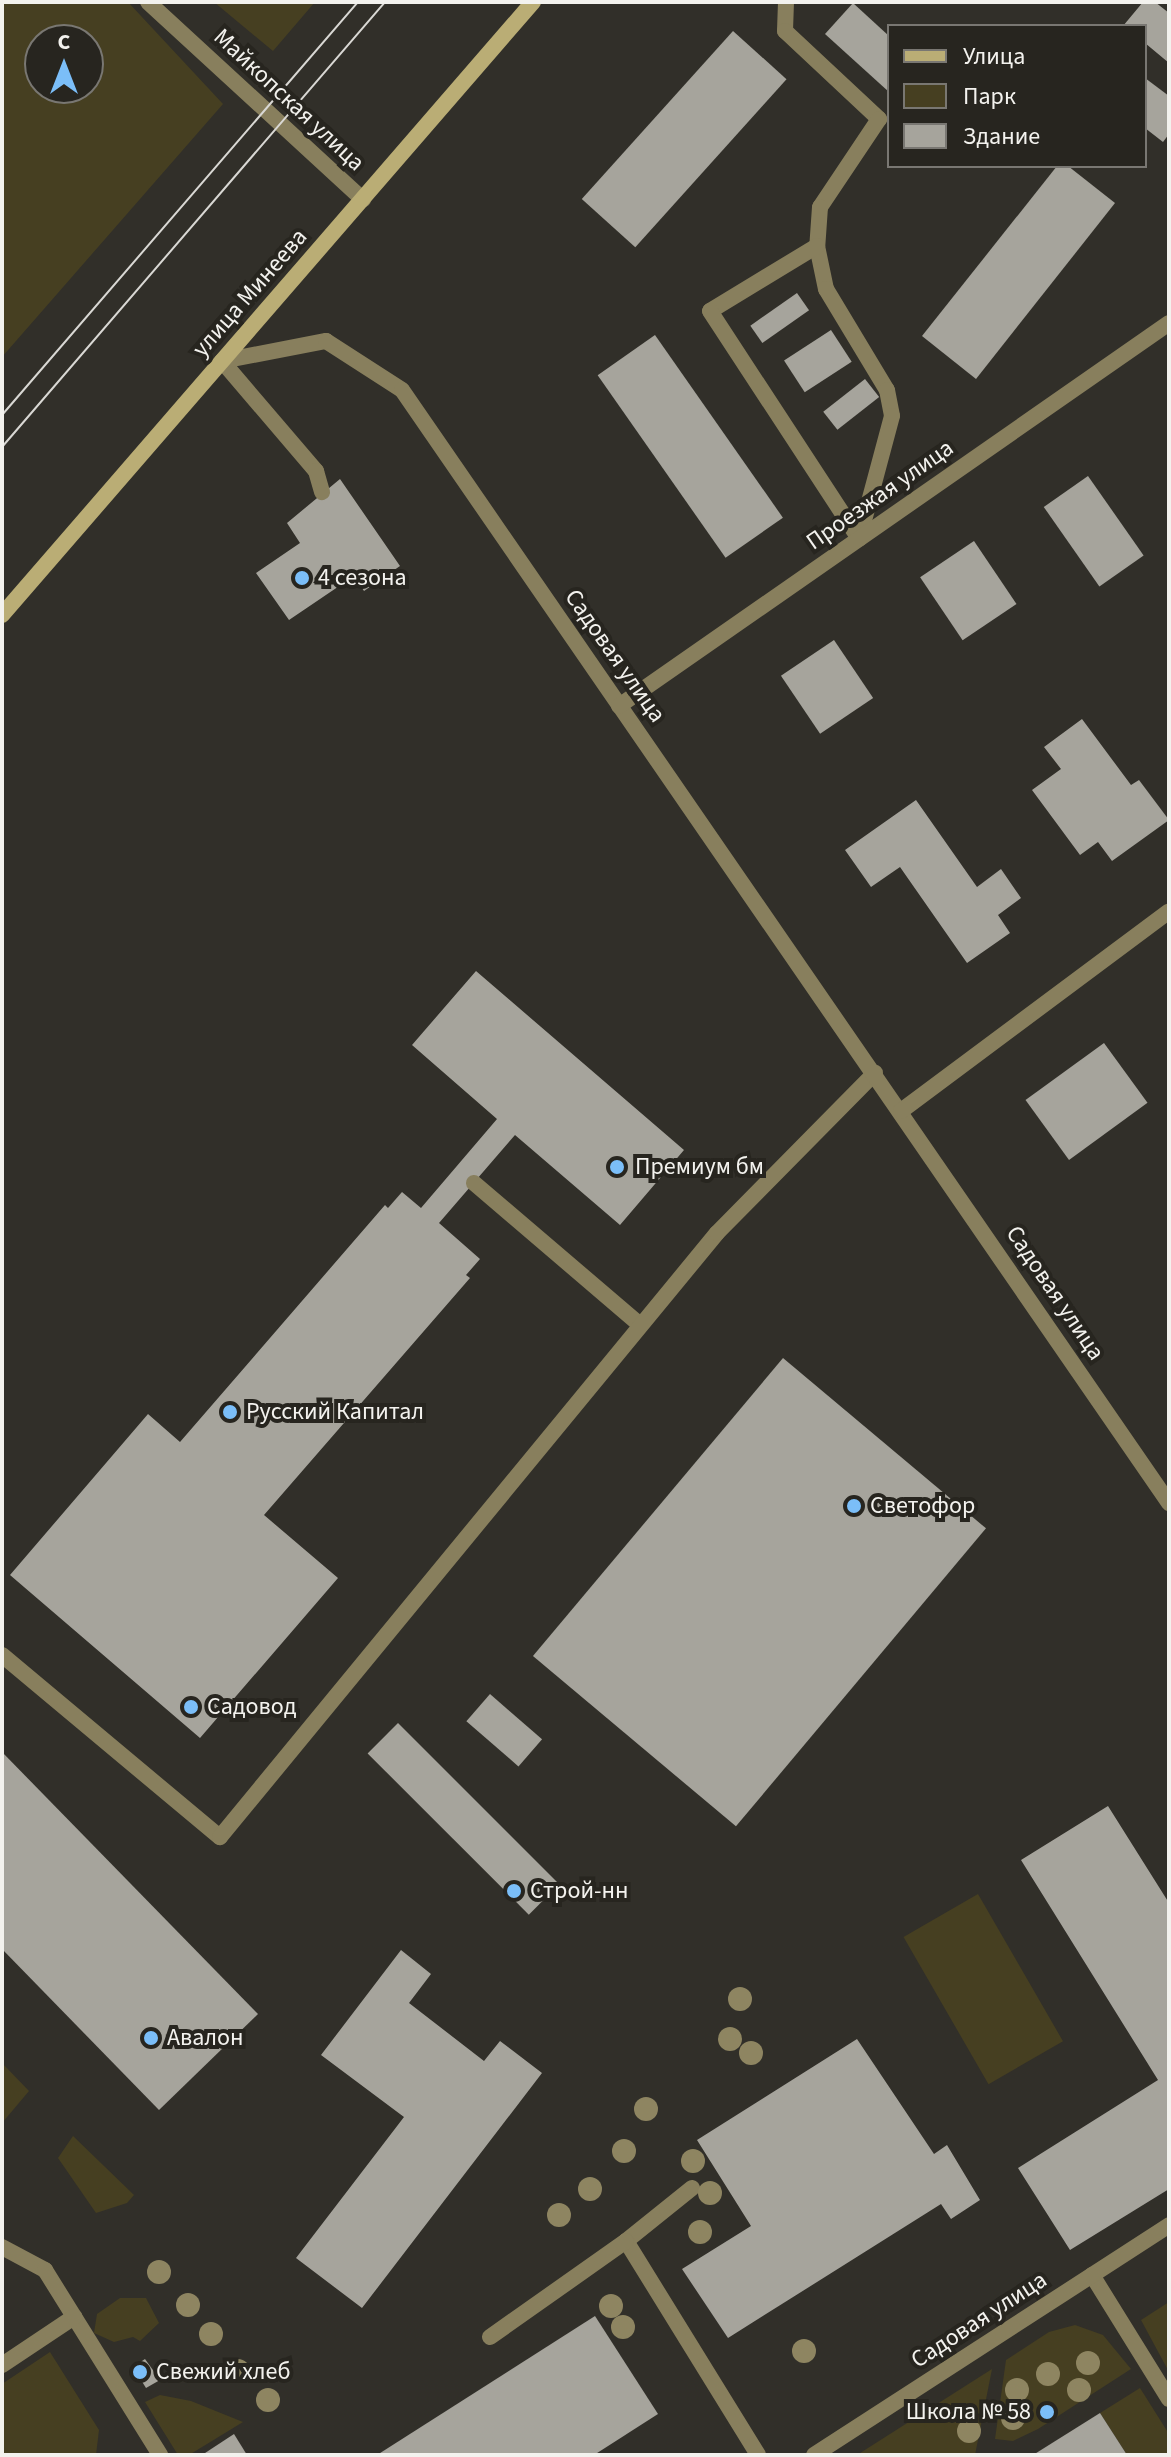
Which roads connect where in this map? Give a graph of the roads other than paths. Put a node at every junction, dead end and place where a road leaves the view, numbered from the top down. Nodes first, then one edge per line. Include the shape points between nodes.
1 (148, 2) edge
2 (533, 2) edge
3 (786, 2) edge
4 (363, 200) junction
5 (817, 246) junction
6 (1169, 323) edge
7 (222, 361) junction
8 (322, 492) dead end
9 (859, 539) junction
10 (2, 615) edge
11 (619, 706) junction
12 (1169, 911) edge
13 (875, 1073) junction
14 (901, 1111) junction
15 (474, 1183) dead end
16 (640, 1325) junction
17 (1167, 1496) edge
18 (2, 1655) edge
19 (692, 2188) dead end
20 (1169, 2225) edge
21 (626, 2241) junction
22 (2, 2247) edge
23 (1092, 2275) junction
24 (74, 2317) junction
25 (490, 2337) dead end
26 (2, 2365) edge
27 (1169, 2399) edge
28 (160, 2455) edge
29 (758, 2455) edge
30 (814, 2455) edge

1 - 4 street, Майкопская улица
2 - 4 main road, улица Минеева
3 - 5 street via 785,31 879,119 820,207
4 - 7 main road, улица Минеева
5 - 9 street via 826,289 887,390 892,416
5 - 9 street via 710,311
6 - 9 street, Проезжая улица
7 - 8 street via 316,471
7 - 10 main road, улица Минеева
7 - 11 street, Садовая улица via 326,341 402,390
9 - 11 street, Проезжая улица
11 - 13 street, Садовая улица
12 - 14 street
13 - 14 street, Садовая улица
13 - 16 street via 783,1160
14 - 17 street, Садовая улица
15 - 16 street
16 - 18 street via 220,1837
19 - 21 street
20 - 23 street, Садовая улица
21 - 25 street
21 - 29 street
22 - 24 street via 45,2270
23 - 27 street
23 - 30 street, Садовая улица
24 - 26 street
24 - 28 street

